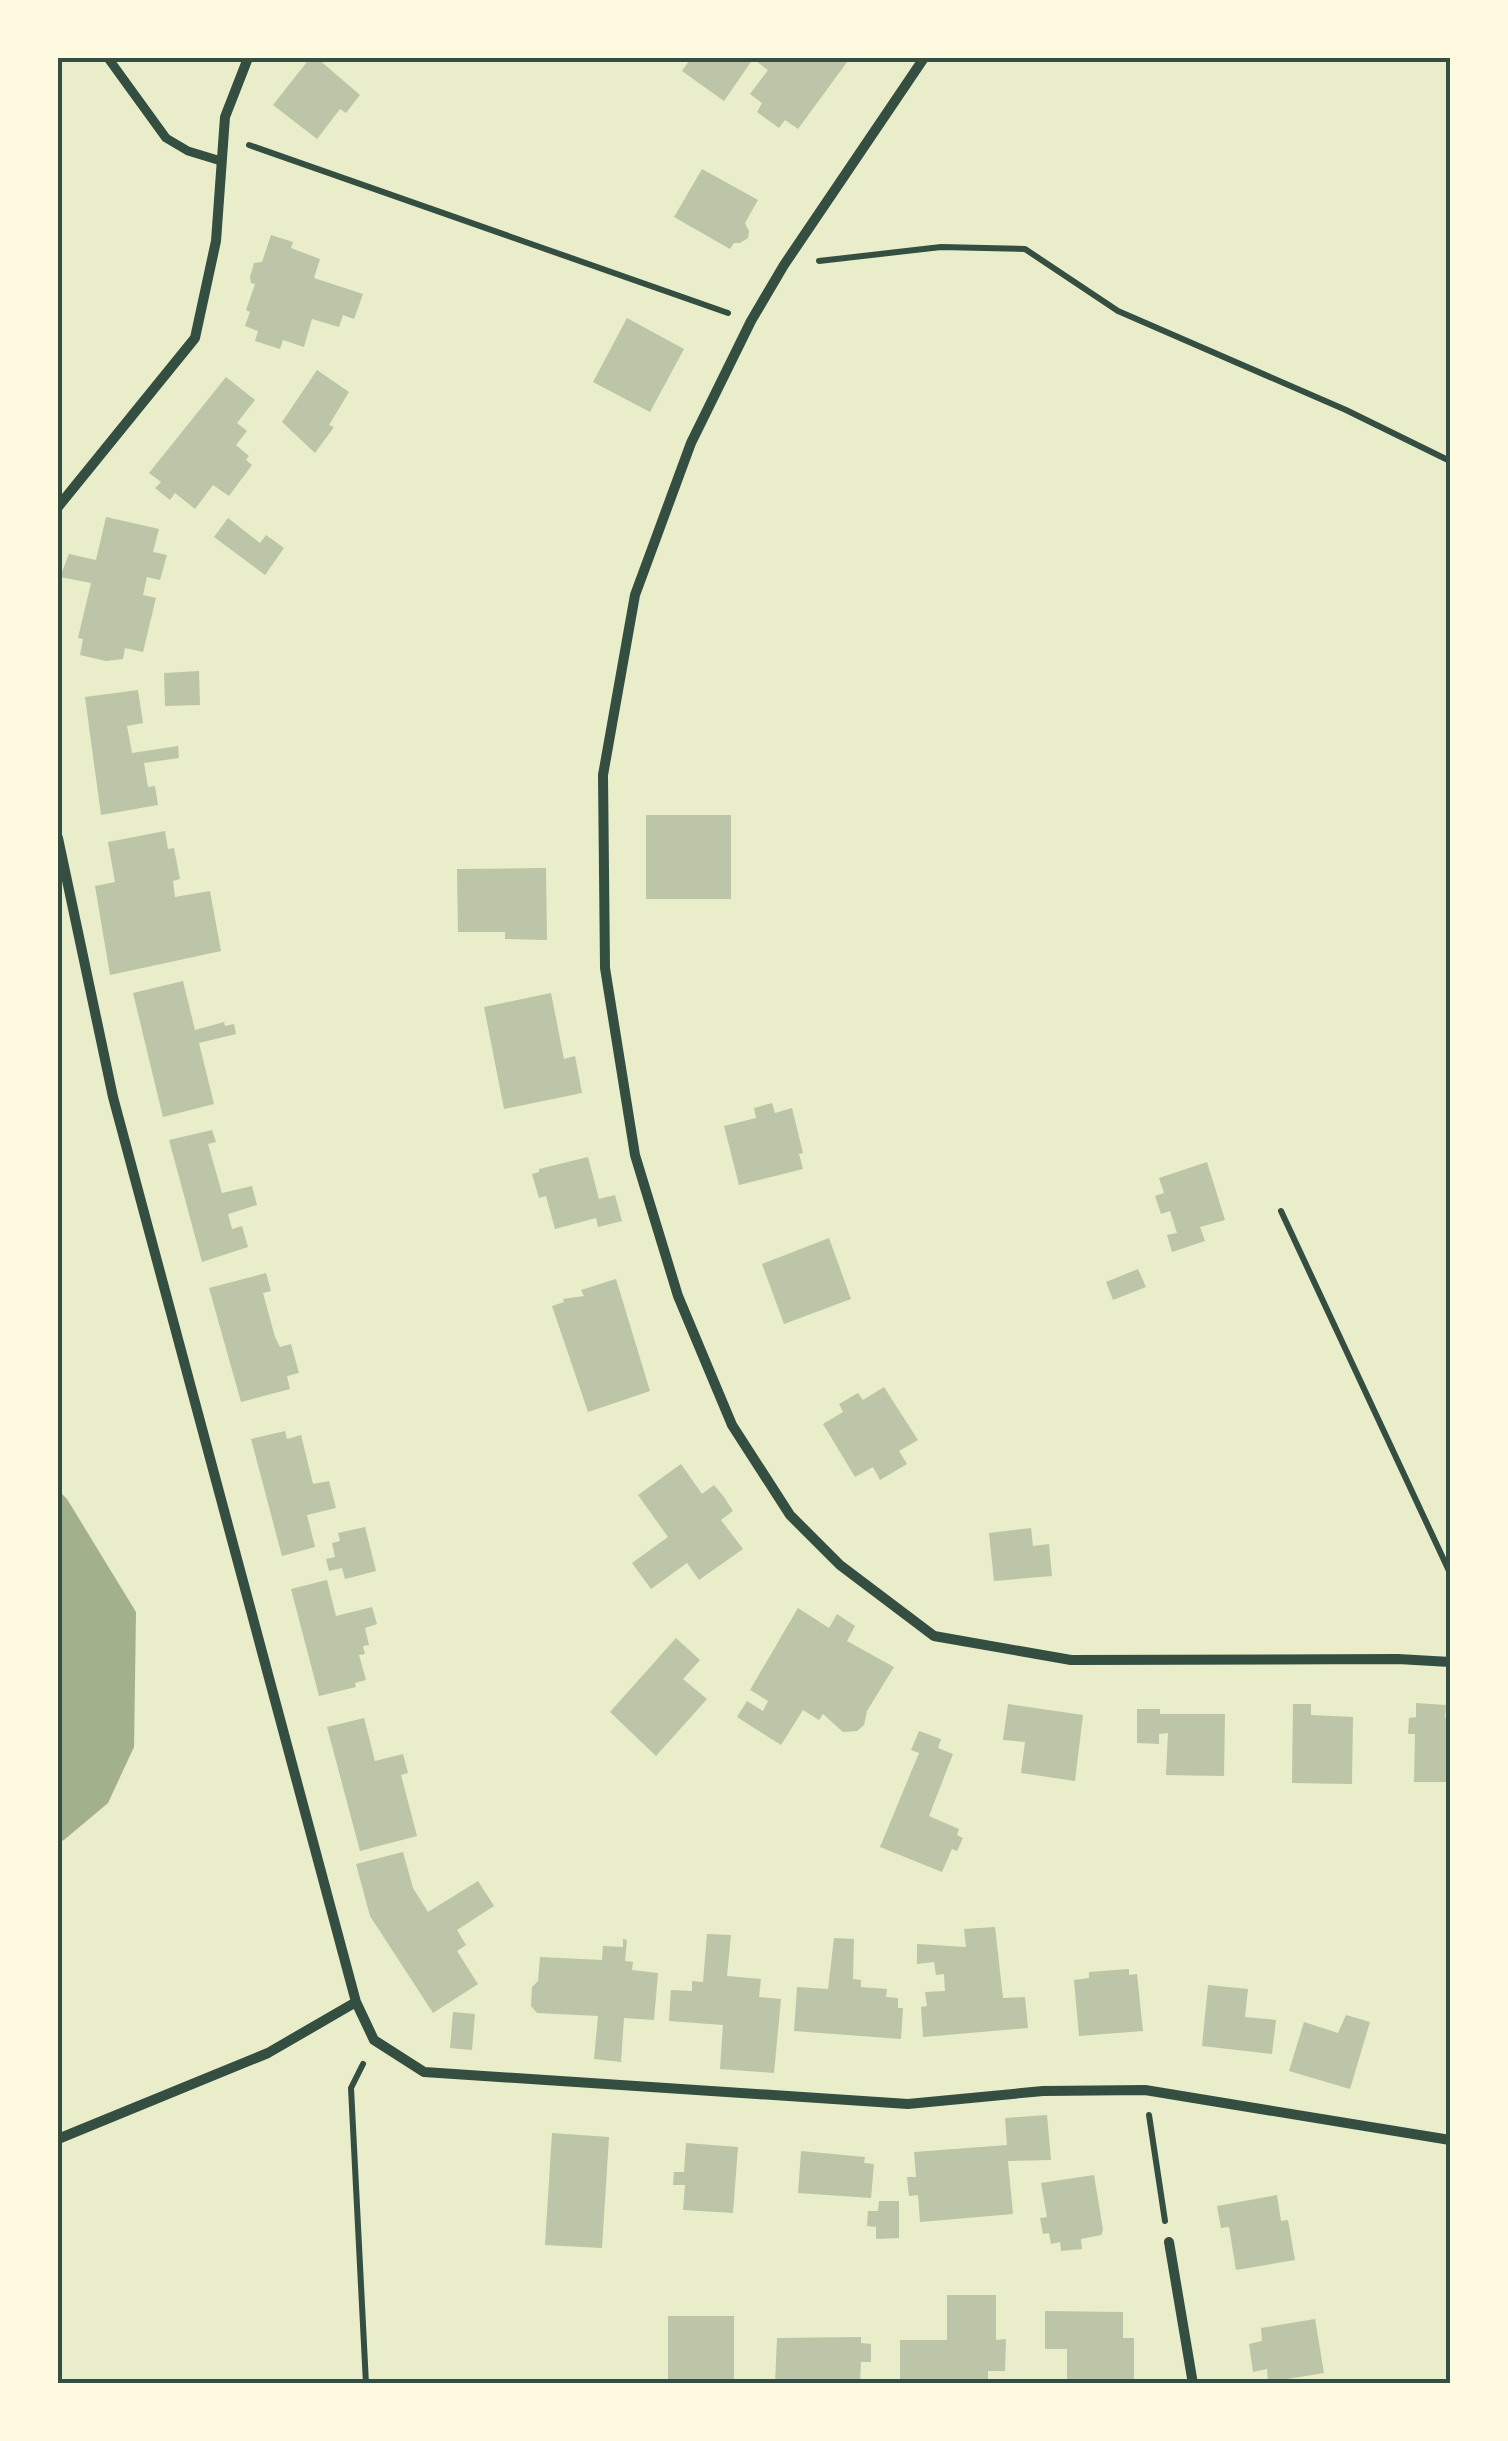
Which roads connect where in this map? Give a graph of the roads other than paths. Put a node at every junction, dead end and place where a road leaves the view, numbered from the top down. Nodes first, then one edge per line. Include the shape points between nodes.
1 (108, 58) edge
2 (248, 58) edge
3 (924, 58) edge
4 (221, 161) junction
5 (58, 507) edge
6 (58, 838) edge
7 (1450, 1662) edge
8 (356, 2002) junction
9 (58, 2139) edge
10 (1450, 2140) edge
11 (1169, 2242) road end
12 (1193, 2384) edge

1 - 4 street via 166,138
2 - 4 street via 225,117
3 - 7 street via 752,321 691,444 635,595 603,775 605,968 636,1155 678,1296 732,1424 790,1515 840,1565 934,1636 1071,1660
4 - 5 street via 216,241 195,338
6 - 8 street via 113,1096
8 - 9 street via 268,2053
8 - 10 street via 374,2040 424,2072 908,2104 1144,2090
11 - 12 street

